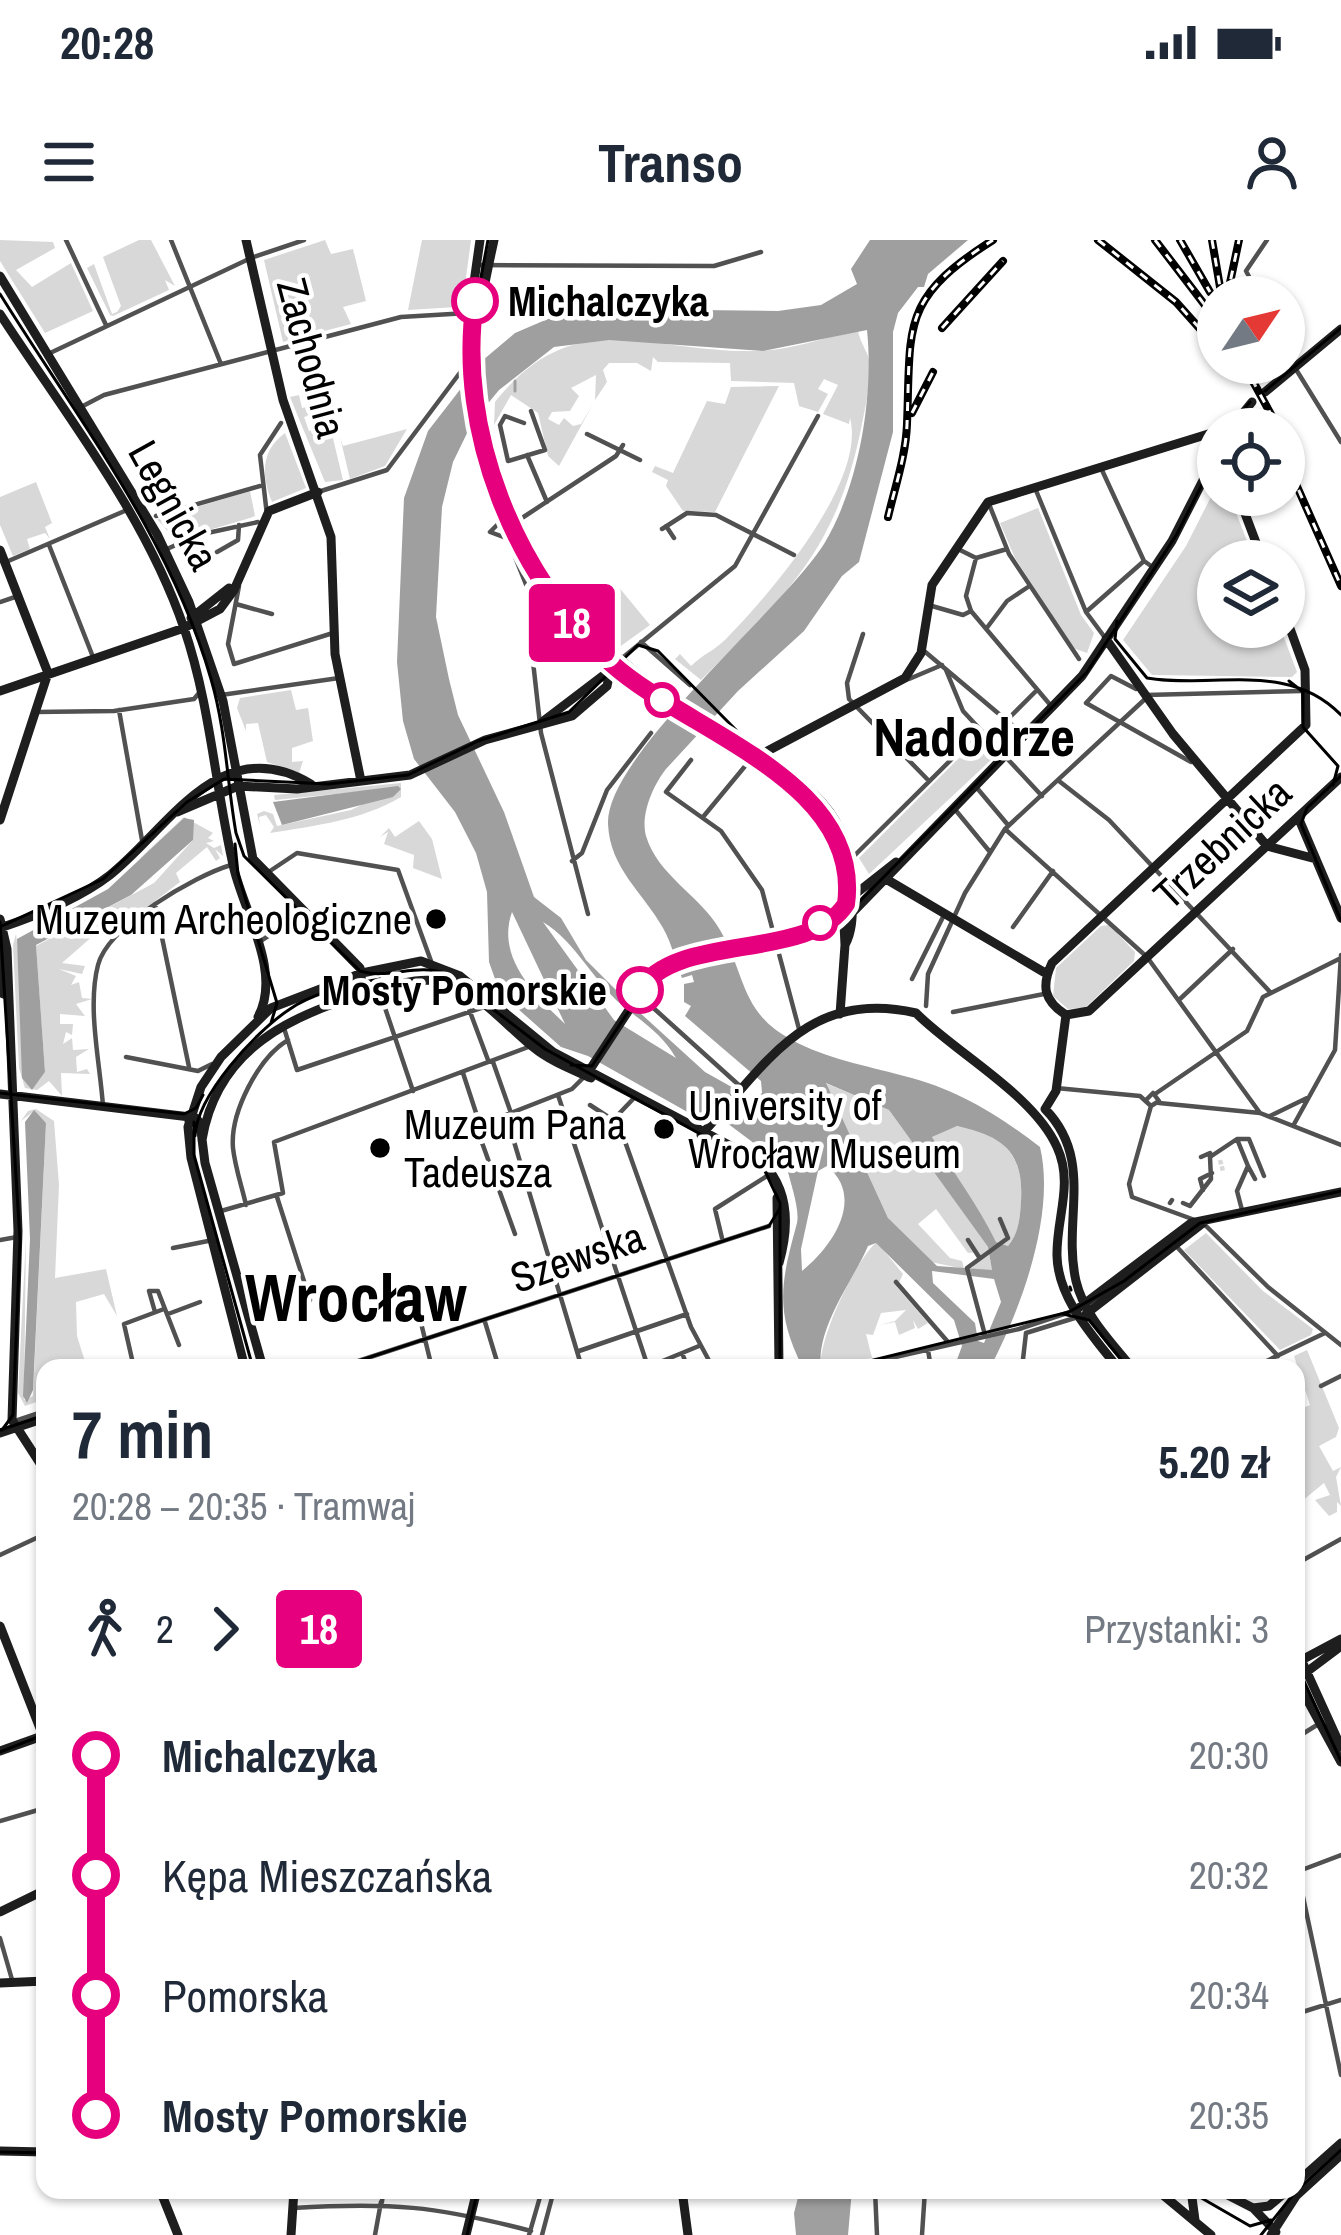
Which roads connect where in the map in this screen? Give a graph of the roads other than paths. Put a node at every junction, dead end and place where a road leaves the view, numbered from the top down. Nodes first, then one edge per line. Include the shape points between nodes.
1 (66, 240) edge
2 (171, 240) edge
3 (246, 240) edge
4 (304, 240) edge
5 (480, 240) edge
6 (494, 240) edge
7 (1267, 240) edge
8 (760, 252) dead end
9 (251, 258) junction
10 (476, 266) junction
11 (488, 266) junction
12 (0, 276) edge
13 (1249, 276) edge
14 (191, 285) junction
15 (468, 313) junction
16 (0, 314) edge
17 (106, 325) junction
18 (1341, 329) edge
19 (272, 351) junction
20 (48, 354) junction
21 (1305, 357) edge
22 (472, 363) junction
23 (221, 364) junction
24 (1305, 382) edge
25 (1273, 384) edge
26 (1264, 392) dead end
27 (1252, 402) dead end
28 (81, 407) junction
29 (1246, 408) edge
30 (531, 411) dead end
31 (818, 416) dead end
32 (281, 423) dead end
33 (524, 423) dead end
34 (587, 434) dead end
35 (1197, 439) edge
36 (1193, 441) junction
37 (1341, 442) edge
38 (1197, 443) edge
39 (621, 447) junction
40 (526, 455) junction
41 (640, 460) dead end
42 (1100, 464) junction
43 (1197, 481) edge
44 (260, 486) junction
45 (1028, 486) junction
46 (318, 492) junction
47 (500, 493) junction
48 (547, 502) junction
49 (988, 502) junction
50 (128, 510) junction
51 (156, 516) dead end
52 (506, 516) junction
53 (520, 519) junction
54 (260, 520) junction
55 (239, 525) junction
56 (753, 535) junction
57 (674, 538) dead end
58 (512, 540) dead end
59 (50, 544) junction
60 (954, 547) junction
61 (1007, 549) junction
62 (0, 550) edge
63 (166, 552) junction
64 (217, 552) dead end
65 (794, 555) dead end
66 (515, 557) dead end
67 (976, 558) junction
68 (5, 563) junction
69 (1149, 564) junction
70 (239, 580) junction
71 (533, 584) junction
72 (1029, 586) junction
73 (561, 593) junction
74 (18, 596) junction
75 (548, 599) junction
76 (0, 602) edge
77 (189, 602) junction
78 (236, 604) junction
79 (217, 606) junction
80 (928, 606) junction
81 (971, 611) junction
82 (1086, 612) junction
83 (272, 614) dead end
84 (200, 622) junction
85 (231, 622) junction
86 (183, 625) junction
87 (986, 629) junction
88 (333, 633) junction
89 (863, 634) dead end
90 (1106, 639) junction
91 (640, 642) junction
92 (1295, 648) edge
93 (923, 650) junction
94 (593, 657) junction
95 (93, 658) junction
96 (621, 659) junction
97 (1083, 664) junction
98 (944, 668) junction
99 (610, 671) junction
100 (48, 673) junction
101 (339, 678) junction
102 (594, 678) junction
103 (905, 678) junction
104 (26, 682) junction
105 (690, 685) dead end
106 (202, 688) junction
107 (1037, 689) junction
108 (0, 691) edge
109 (1308, 691) junction
110 (42, 693) junction
111 (221, 695) junction
112 (1147, 695) junction
113 (1052, 707) junction
114 (856, 708) junction
115 (118, 710) junction
116 (36, 712) junction
117 (1007, 720) junction
118 (539, 724) junction
119 (1124, 724) junction
120 (816, 727) junction
121 (980, 731) junction
122 (651, 733) dead end
123 (1024, 735) junction
124 (784, 747) junction
125 (214, 749) junction
126 (232, 750) junction
127 (763, 754) junction
128 (1003, 756) junction
129 (691, 760) dead end
130 (750, 761) junction
131 (784, 765) junction
132 (1198, 765) junction
133 (236, 772) junction
134 (271, 772) junction
135 (220, 775) junction
136 (1341, 778) edge
137 (929, 781) junction
138 (1059, 781) junction
139 (361, 782) junction
140 (206, 783) junction
141 (311, 784) junction
142 (974, 785) junction
143 (238, 786) junction
144 (252, 787) junction
145 (223, 789) junction
146 (1042, 796) junction
147 (203, 799) junction
148 (1227, 799) junction
149 (242, 805) junction
150 (953, 807) junction
151 (226, 808) junction
152 (177, 812) junction
153 (703, 817) junction
154 (1298, 817) junction
155 (0, 820) edge
156 (1006, 827) junction
157 (145, 845) junction
158 (1267, 846) junction
159 (990, 852) junction
160 (851, 859) junction
161 (900, 859) junction
162 (1316, 860) junction
163 (572, 861) junction
164 (234, 867) junction
165 (1154, 867) junction
166 (1053, 871) junction
167 (266, 874) junction
168 (847, 876) junction
169 (886, 879) junction
170 (870, 880) junction
171 (853, 896) junction
172 (868, 897) junction
173 (155, 904) junction
174 (842, 904) junction
175 (1197, 911) junction
176 (304, 913) junction
177 (588, 914) dead end
178 (1105, 914) junction
179 (847, 917) junction
180 (949, 918) junction
181 (1341, 918) edge
182 (0, 926) edge
183 (1013, 927) dead end
184 (826, 930) junction
185 (256, 941) junction
186 (776, 941) junction
187 (844, 941) junction
188 (1233, 950) junction
189 (1341, 956) edge
190 (1148, 957) junction
191 (431, 963) junction
192 (361, 971) junction
193 (1047, 974) junction
194 (913, 979) dead end
195 (267, 982) junction
196 (460, 988) junction
197 (379, 989) junction
198 (1271, 993) junction
199 (1044, 994) junction
200 (353, 997) junction
201 (1340, 998) edge
202 (1180, 999) junction
203 (276, 1004) junction
204 (926, 1006) dead end
205 (491, 1007) junction
206 (630, 1008) junction
207 (471, 1011) junction
208 (953, 1012) dead end
209 (840, 1013) junction
210 (1066, 1016) junction
211 (287, 1020) junction
212 (251, 1026) junction
213 (799, 1029) junction
214 (1340, 1034) edge
215 (395, 1036) junction
216 (288, 1040) junction
217 (531, 1046) junction
218 (1219, 1051) junction
219 (126, 1057) dead end
220 (221, 1057) junction
221 (490, 1062) junction
222 (189, 1066) junction
223 (590, 1069) junction
224 (462, 1072) junction
225 (1056, 1088) junction
226 (413, 1090) junction
227 (741, 1091) junction
228 (6, 1094) edge
229 (558, 1095) junction
230 (635, 1097) junction
231 (1307, 1098) junction
232 (1152, 1103) junction
233 (590, 1105) dead end
234 (103, 1106) junction
235 (1028, 1109) junction
236 (1045, 1109) junction
237 (1259, 1113) junction
238 (508, 1114) junction
239 (1270, 1116) junction
240 (189, 1119) junction
241 (615, 1120) junction
242 (477, 1126) junction
243 (1293, 1126) junction
244 (703, 1133) junction
245 (1237, 1139) junction
246 (202, 1140) junction
247 (1341, 1145) edge
248 (1210, 1155) junction
249 (1201, 1157) dead end
250 (1220, 1160) dead end
251 (1248, 1166) junction
252 (1222, 1171) dead end
253 (1212, 1175) junction
254 (1264, 1175) dead end
255 (767, 1176) junction
256 (1255, 1179) dead end
257 (1341, 1192) edge
258 (277, 1197) junction
259 (246, 1205) junction
260 (1187, 1206) dead end
261 (1242, 1210) dead end
262 (218, 1211) junction
263 (1179, 1214) junction
264 (1000, 1219) dead end
265 (1203, 1223) junction
266 (769, 1226) dead end
267 (1181, 1230) junction
268 (515, 1234) dead end
269 (14, 1238) junction
270 (722, 1238) junction
271 (0, 1240) edge
272 (212, 1240) junction
273 (968, 1240) dead end
274 (1177, 1247) junction
275 (172, 1248) dead end
276 (979, 1257) junction
277 (667, 1258) junction
278 (778, 1263) junction
279 (616, 1275) junction
280 (896, 1282) dead end
281 (413, 1290) dead end
282 (1079, 1290) junction
283 (559, 1294) junction
284 (1093, 1295) junction
285 (310, 1300) dead end
286 (200, 1302) dead end
287 (166, 1311) junction
288 (1082, 1311) junction
289 (155, 1312) junction
290 (687, 1314) junction
291 (488, 1319) junction
292 (1025, 1331) junction
293 (633, 1333) junction
294 (1325, 1333) junction
295 (983, 1335) junction
296 (424, 1341) junction
297 (1339, 1341) edge
298 (948, 1342) junction
299 (179, 1345) dead end
300 (699, 1346) junction
301 (13, 1350) junction
302 (928, 1350) junction
303 (577, 1351) junction
304 (682, 1353) junction
305 (1277, 1356) junction
306 (132, 1359) edge
307 (243, 1359) edge
308 (260, 1359) edge
309 (366, 1359) edge
310 (429, 1359) edge
311 (497, 1359) edge
312 (579, 1359) edge
313 (644, 1359) edge
314 (667, 1359) edge
315 (684, 1359) edge
316 (707, 1359) edge
317 (778, 1359) edge
318 (888, 1359) edge
319 (930, 1359) edge
320 (1023, 1359) edge
321 (1112, 1359) edge
322 (1124, 1359) edge
323 (1271, 1359) edge
324 (1341, 1376) edge
325 (1321, 1386) dead end
326 (36, 1418) edge
327 (17, 1424) junction
328 (0, 1429) edge
329 (36, 1458) edge
330 (36, 1538) edge
331 (1341, 1539) edge
332 (0, 1555) edge
333 (1305, 1559) edge
334 (0, 1626) edge
335 (1341, 1642) edge
336 (6, 1659) edge
337 (1305, 1662) edge
338 (1305, 1669) edge
339 (1305, 1697) edge
340 (36, 1707) edge
341 (1319, 1724) junction
342 (1305, 1733) edge
343 (36, 1738) edge
344 (1341, 1748) edge
345 (0, 1751) edge
346 (1341, 1762) edge
347 (36, 1811) edge
348 (0, 1821) edge
349 (1341, 1855) edge
350 (1305, 1868) edge
351 (36, 1894) edge
352 (1305, 1907) edge
353 (0, 1912) edge
354 (0, 1939) edge
355 (36, 1982) edge
356 (0, 1983) edge
357 (13, 1983) junction
358 (1341, 2000) edge
359 (1327, 2007) junction
360 (1305, 2012) edge
361 (1341, 2075) edge
362 (1341, 2144) edge
363 (0, 2150) edge
364 (36, 2152) edge
365 (1341, 2155) edge
366 (1305, 2175) edge
367 (1305, 2188) edge
368 (164, 2199) edge
369 (294, 2199) edge
370 (382, 2199) edge
371 (475, 2199) edge
372 (540, 2199) edge
373 (552, 2199) edge
374 (683, 2199) edge
375 (875, 2199) edge
376 (924, 2199) edge
377 (1167, 2199) edge
378 (1194, 2199) edge
379 (1236, 2199) edge
380 (1277, 2199) edge
381 (1294, 2199) edge
382 (381, 2202) junction
383 (293, 2208) junction
384 (1253, 2208) junction
385 (471, 2214) junction
386 (536, 2215) junction
387 (547, 2218) junction
388 (1205, 2231) edge
389 (530, 2233) edge
390 (1274, 2233) edge
391 (178, 2235) edge
392 (291, 2235) edge
393 (375, 2235) edge
394 (466, 2235) edge
395 (544, 2235) edge
396 (688, 2235) edge
397 (877, 2235) edge
398 (922, 2235) edge

1 - 17 street
2 - 14 street
3 - 9 street, Zachodnia
4 - 9 street
5 - 10 street
6 - 11 street
7 - 13 street
8 - 11 street via 714,266
9 - 14 street
9 - 19 street, Zachodnia
10 - 11 street
10 - 15 street
11 - 22 street
12 - 20 street, Legnicka
14 - 17 street
14 - 23 street
15 - 19 street via 406,316
15 - 22 street
16 - 50 street, Legnicka
17 - 20 street
18 - 21 street
19 - 23 street
19 - 46 street, Zachodnia
20 - 28 street, Legnicka
22 - 46 street via 387,470
22 - 47 street
23 - 28 street
24 - 37 street
25 - 26 street
27 - 29 street
28 - 63 street, Legnicka
30 - 40 street via 544,450
31 - 56 street
32 - 44 street via 260,453
33 - 40 street via 505,416 500,430 508,461
34 - 39 street
35 - 36 street
36 - 38 street
36 - 42 street
39 - 41 street
39 - 48 street
40 - 48 street
42 - 45 street
42 - 69 street
43 - 69 street
44 - 51 street
44 - 54 street
45 - 49 street
45 - 82 street
46 - 54 street
46 - 88 street, Zachodnia via 331,540
47 - 52 street
47 - 53 street
48 - 53 street
49 - 60 street
49 - 61 street
50 - 59 street
50 - 86 street, Legnicka
52 - 58 street via 490,532
52 - 71 street
53 - 73 street
54 - 55 street
54 - 70 street
54 - 79 street
55 - 63 street
55 - 64 street via 238,540
56 - 57 street via 716,515 687,513 664,528
56 - 65 street
56 - 91 street via 728,573
59 - 68 street
59 - 95 street
60 - 67 street
60 - 80 street
61 - 67 street
61 - 72 street
62 - 68 street
63 - 77 street, Legnicka
66 - 71 street
67 - 81 street via 966,596
68 - 74 street
69 - 82 street
69 - 90 street
70 - 78 street
70 - 79 street
71 - 75 street
71 - 118 street
72 - 87 street
72 - 97 street
73 - 75 street via 558,601
73 - 96 street
74 - 76 street
74 - 100 street
75 - 94 street
77 - 79 street
77 - 84 street, Legnicka
78 - 83 street
78 - 85 street
79 - 84 street
79 - 85 street
80 - 81 street
80 - 93 street
81 - 87 street
82 - 90 street
84 - 86 street
84 - 111 street, Legnicka
85 - 88 street via 234,664
86 - 95 street
86 - 106 street, Legnicka
87 - 107 street
88 - 101 street, Zachodnia
89 - 114 street via 846,688
90 - 97 street
90 - 112 street
91 - 96 street
91 - 105 street
92 - 109 street
93 - 98 street
93 - 103 street
94 - 99 street
94 - 102 street
95 - 100 street
96 - 99 street
96 - 127 street
97 - 113 street
98 - 103 street
98 - 117 street
98 - 121 street
99 - 102 street
99 - 118 street via 585,708
99 - 130 street
100 - 104 street
100 - 110 street
101 - 111 street
101 - 139 street, Zachodnia
102 - 118 street
103 - 114 street
104 - 108 street
104 - 110 street
106 - 115 street via 194,699
106 - 125 street, Legnicka
107 - 113 street
107 - 117 street
109 - 112 street
109 - 148 street via 1306,725
110 - 116 street
111 - 126 street, Legnicka
112 - 119 street
112 - 119 street via 1111,676 1086,703
112 - 132 street
113 - 123 street
114 - 120 street
114 - 137 street
115 - 116 street
115 - 157 street
116 - 155 street
117 - 123 street
118 - 139 street via 419,771
118 - 163 street
119 - 132 street
119 - 138 street
120 - 124 street
120 - 127 street
121 - 128 street
121 - 137 street
122 - 163 street via 607,790
123 - 128 street
124 - 127 street
124 - 131 street
125 - 135 street, Legnicka
125 - 140 street
126 - 133 street, Legnicka
126 - 134 street
127 - 130 street
127 - 131 street
128 - 142 street
128 - 146 street
129 - 153 street via 666,792
130 - 153 street
130 - 168 street via 808,806
131 - 160 street via 824,806
132 - 148 street
133 - 134 street
133 - 135 street
133 - 143 street, Legnicka
134 - 141 street
135 - 140 street
135 - 145 street, Legnicka
136 - 154 street, Trzebnicka
137 - 160 street
138 - 146 street
138 - 165 street
139 - 141 street
140 - 152 street
141 - 144 street
142 - 150 street
142 - 156 street
143 - 144 street
143 - 145 street
143 - 149 street, Legnicka
144 - 149 street
145 - 147 street
145 - 151 street, Legnicka
146 - 156 street
147 - 151 street
147 - 152 street
148 - 158 street
148 - 165 street
149 - 167 street, Legnicka via 253,860
150 - 159 street
150 - 161 street
151 - 164 street, Legnicka
152 - 157 street
153 - 186 street via 762,890
154 - 158 street, Trzebnicka
154 - 162 street
156 - 159 street
156 - 166 street
157 - 182 street via 97,884
158 - 162 street
158 - 175 street, Trzebnicka
159 - 180 street
160 - 168 street
161 - 169 street
161 - 170 street
162 - 181 street
163 - 177 street
164 - 173 street
164 - 185 street, Legnicka
165 - 175 street
165 - 178 street
166 - 178 street
166 - 183 street
167 - 176 street
167 - 191 street via 297,853 398,870
168 - 170 street
168 - 171 street
168 - 174 street
169 - 172 street
169 - 180 street
170 - 171 street
171 - 172 street
171 - 174 street
171 - 179 street
172 - 179 street
173 - 222 street
173 - 234 street via 106,948 97,967
174 - 179 street
174 - 186 street
175 - 188 street
175 - 190 street, Trzebnicka
176 - 185 street
176 - 192 street
178 - 190 street
178 - 193 street
179 - 184 street
179 - 187 street
180 - 193 street
180 - 194 street
180 - 204 street via 926,980
182 - 228 street via 8,949
184 - 186 street
184 - 187 street
185 - 195 street, Legnicka
186 - 206 street via 675,965 652,976
186 - 213 street
187 - 209 street
188 - 198 street
188 - 202 street
189 - 198 street
189 - 201 street
190 - 202 street
190 - 210 street, Trzebnicka via 1088,1011
191 - 192 street
191 - 205 street via 460,976
192 - 200 street
192 - 203 street
193 - 199 street
195 - 203 street, Legnicka
195 - 212 street
196 - 197 street via 424,980
196 - 205 street
196 - 207 street
197 - 200 street
197 - 215 street
198 - 218 street via 1247,1031
199 - 208 street
199 - 210 street
200 - 211 street
201 - 214 street
202 - 218 street
203 - 211 street
203 - 212 street
205 - 207 street
205 - 217 street
205 - 223 street
206 - 223 street
206 - 227 street
207 - 215 street
207 - 221 street
209 - 213 street
209 - 235 street via 904,1011
210 - 225 street
211 - 216 street
211 - 246 street via 217,1090
212 - 220 street
213 - 227 street
214 - 231 street
215 - 216 street via 297,1070
215 - 226 street
216 - 259 street via 262,1065 238,1117 233,1149
217 - 221 street
217 - 223 street
218 - 232 street
218 - 237 street
219 - 222 street
220 - 222 street via 202,1071
220 - 240 street
221 - 224 street
221 - 238 street
223 - 229 street
223 - 230 street
224 - 226 street
224 - 242 street
225 - 232 street
225 - 236 street
226 - 258 street via 272,1146 284,1191
227 - 244 street
228 - 234 street
228 - 269 street
229 - 238 street
229 - 279 street
230 - 241 street
230 - 244 street
231 - 239 street
231 - 243 street
232 - 237 street
232 - 263 street via 1131,1195
233 - 241 street
234 - 240 street
235 - 236 street
235 - 288 street via 1064,1167 1058,1269
236 - 282 street via 1075,1166
237 - 239 street
238 - 242 street
238 - 283 street
239 - 243 street
240 - 246 street via 197,1119
240 - 272 street via 190,1158
241 - 277 street
242 - 268 street
243 - 247 street
244 - 255 street
244 - 278 street via 755,1157 777,1181 786,1226
245 - 248 street
245 - 251 street
245 - 254 street via 1249,1139
246 - 262 street
248 - 249 street
248 - 250 street
248 - 253 street
251 - 256 street
251 - 261 street via 1237,1191
252 - 253 street
253 - 260 street
255 - 270 street via 716,1209
255 - 278 street via 777,1200
257 - 265 street
258 - 259 street
258 - 285 street
259 - 262 street
262 - 308 street
263 - 265 street
263 - 267 street
264 - 276 street via 1008,1238
265 - 267 street
265 - 274 street
265 - 294 street
266 - 270 street, Szewska
267 - 284 street
269 - 271 street
269 - 301 street
269 - 301 street
270 - 277 street, Szewska
272 - 275 street
272 - 307 street
273 - 276 street
274 - 288 street
274 - 305 street
276 - 295 street via 967,1272
277 - 279 street, Szewska
277 - 290 street
278 - 317 street
279 - 283 street, Szewska
279 - 293 street
280 - 298 street
281 - 296 street
282 - 284 street
282 - 288 street
283 - 291 street, Szewska
283 - 303 street
284 - 288 street
286 - 287 street
287 - 289 street
287 - 289 street via 157,1290 149,1292
287 - 299 street
288 - 292 street
288 - 292 street
288 - 321 street
288 - 322 street
289 - 306 street via 124,1324
290 - 293 street
290 - 300 street
291 - 296 street, Szewska
291 - 311 street
292 - 295 street
292 - 320 street
293 - 303 street
293 - 313 street
294 - 297 street
294 - 305 street
295 - 298 street
296 - 309 street, Szewska
296 - 310 street
298 - 302 street
300 - 304 street
300 - 316 street
301 - 327 street
302 - 318 street
302 - 319 street
303 - 312 street
304 - 314 street
304 - 315 street
305 - 323 street
324 - 325 street
326 - 327 street
327 - 328 street
327 - 329 street
330 - 332 street
331 - 333 street
334 - 336 street
335 - 337 street
336 - 340 street
338 - 344 street via 1334,1716
339 - 341 street
341 - 342 street
341 - 346 street
343 - 345 street
347 - 348 street
349 - 350 street
351 - 353 street
352 - 359 street
354 - 357 street
355 - 357 street
356 - 357 street
358 - 359 street
359 - 360 street
359 - 361 street
362 - 366 street
363 - 364 street
365 - 367 street
368 - 391 street
369 - 383 street
370 - 382 street
371 - 385 street
372 - 386 street
373 - 387 street
374 - 396 street
375 - 397 street
376 - 398 street
377 - 388 street
378 - 388 street
379 - 384 street
380 - 384 street
381 - 390 street
382 - 383 street
382 - 385 street
382 - 393 street
383 - 392 street
384 - 390 street
385 - 389 street
385 - 394 street
386 - 387 street
386 - 389 street
387 - 395 street

